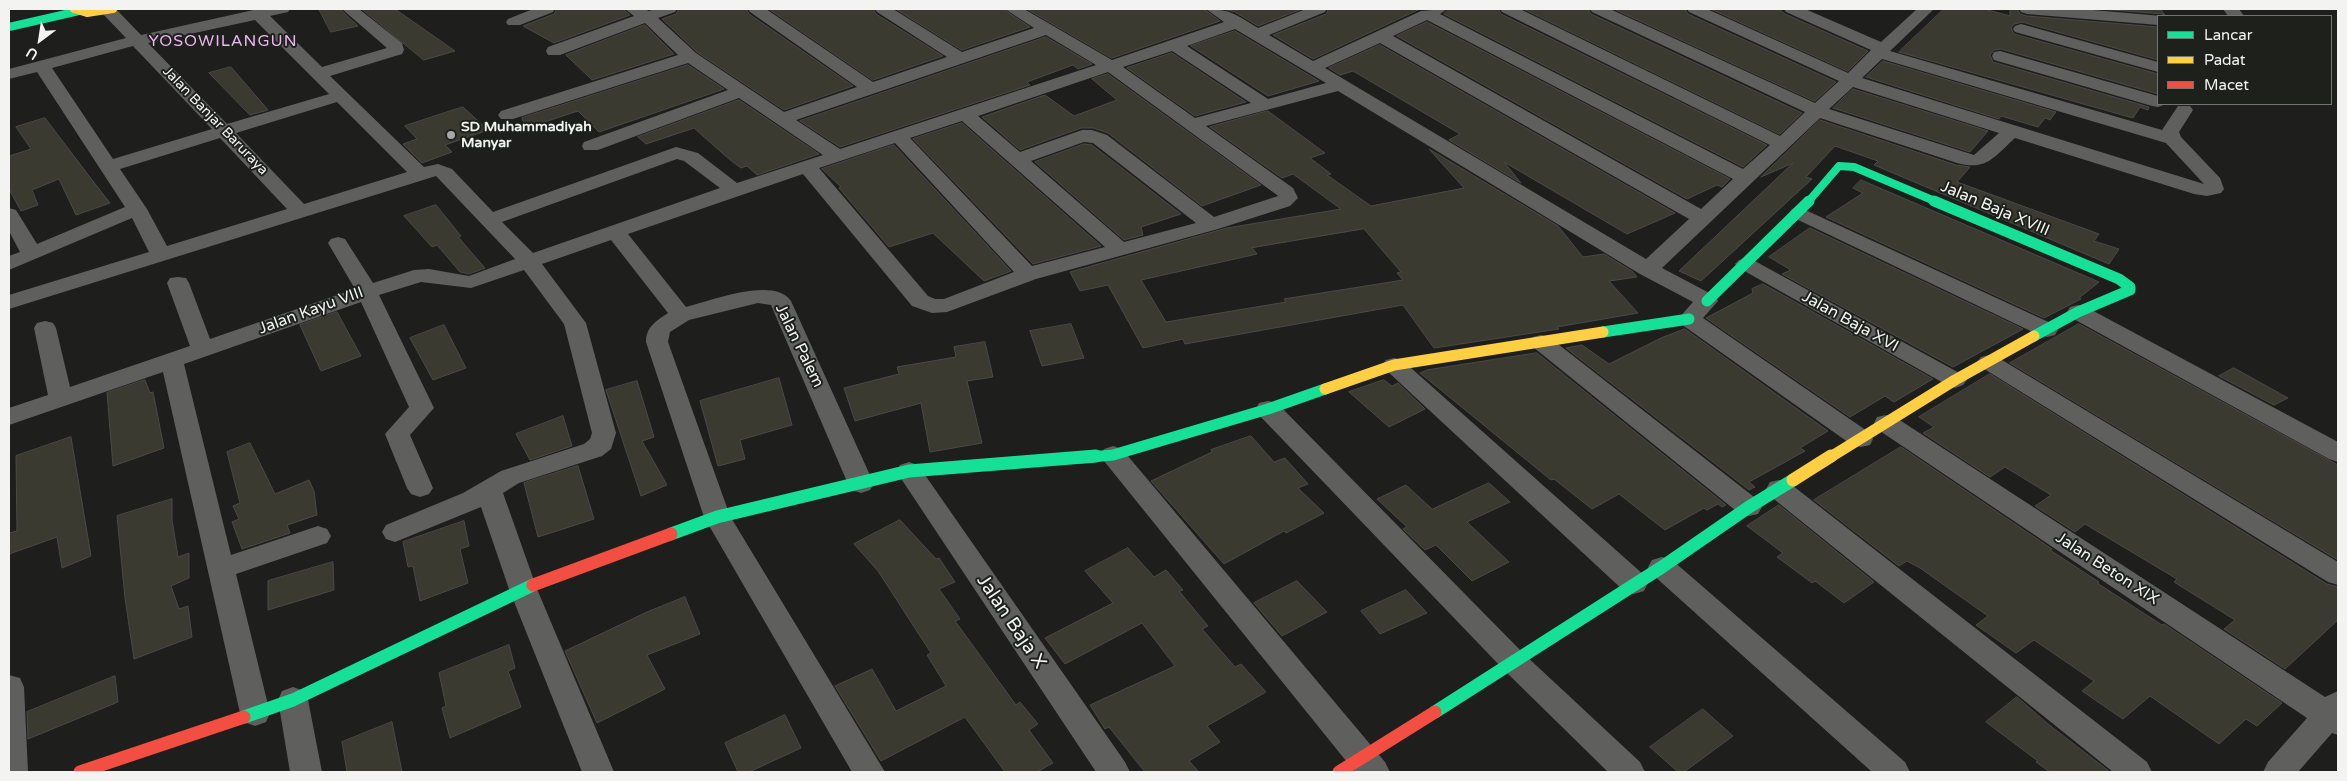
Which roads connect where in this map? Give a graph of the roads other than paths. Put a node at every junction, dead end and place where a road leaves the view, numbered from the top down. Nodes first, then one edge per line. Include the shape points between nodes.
1 (51, 9) edge
2 (111, 9) edge
3 (282, 9) edge
4 (350, 9) edge
5 (547, 9) edge
6 (669, 9) edge
7 (756, 9) edge
8 (883, 9) edge
9 (1043, 9) edge
10 (1215, 9) edge
11 (1319, 9) edge
12 (1508, 9) edge
13 (1598, 9) edge
14 (1695, 9) edge
15 (1792, 9) edge
16 (1926, 9) edge
17 (2031, 9) edge
18 (77, 10) edge
19 (640, 12) edge
20 (1018, 12) edge
21 (1433, 12) edge
22 (258, 14) junction
23 (2080, 14) junction
24 (9, 19) edge
25 (2157, 20) edge
26 (514, 22) dead end
27 (1238, 22) junction
28 (9, 27) edge
29 (1048, 29) junction
30 (2021, 29) junction
31 (1256, 35) junction
32 (2157, 35) edge
33 (1380, 36) junction
34 (138, 40) junction
35 (1174, 45) junction
36 (554, 51) dead end
37 (1880, 51) junction
38 (2000, 56) junction
39 (690, 57) junction
40 (960, 59) junction
41 (42, 66) junction
42 (1110, 66) junction
43 (2157, 67) edge
44 (1311, 68) junction
45 (9, 74) edge
46 (318, 74) junction
47 (1850, 80) junction
48 (1975, 83) junction
49 (1339, 85) junction
50 (870, 89) junction
51 (739, 92) junction
52 (340, 96) junction
53 (2157, 102) edge
54 (1266, 104) junction
55 (2171, 105) edge
56 (2186, 107) edge
57 (1817, 111) junction
58 (964, 114) junction
59 (507, 115) dead end
60 (780, 119) junction
61 (1191, 125) junction
62 (225, 131) junction
63 (2011, 131) junction
64 (899, 137) junction
65 (2173, 139) junction
66 (1782, 144) junction
67 (591, 146) dead end
68 (838, 157) junction
69 (1016, 160) junction
70 (109, 166) junction
71 (808, 168) junction
72 (420, 174) junction
73 (1745, 178) junction
74 (734, 190) junction
75 (138, 209) junction
76 (300, 210) junction
77 (1798, 212) junction
78 (9, 214) edge
79 (1702, 218) junction
80 (489, 220) junction
81 (1211, 225) junction
82 (616, 233) junction
83 (338, 243) dead end
84 (1120, 249) junction
85 (32, 254) junction
86 (161, 254) junction
87 (529, 262) junction
88 (9, 264) edge
89 (1746, 264) junction
90 (1648, 269) junction
91 (1028, 274) junction
92 (178, 283) dead end
93 (367, 292) junction
94 (1707, 301) junction
95 (9, 302) edge
96 (2078, 312) junction
97 (681, 315) junction
98 (1689, 318) junction
99 (45, 328) dead end
100 (2047, 330) junction
101 (1542, 342) junction
102 (204, 350) junction
103 (172, 361) junction
104 (1988, 362) junction
105 (1394, 365) junction
106 (1955, 380) junction
107 (61, 399) junction
108 (1268, 409) junction
109 (9, 417) edge
110 (1886, 423) junction
111 (1861, 439) junction
112 (2338, 453) edge
113 (1113, 454) junction
114 (909, 471) junction
115 (861, 484) junction
116 (420, 488) dead end
117 (1779, 489) junction
118 (489, 492) junction
119 (1748, 507) junction
120 (718, 517) junction
121 (395, 532) dead end
122 (318, 536) dead end
123 (1662, 567) junction
124 (221, 569) junction
125 (2338, 574) edge
126 (1634, 583) junction
127 (523, 589) junction
128 (1514, 662) junction
129 (9, 687) edge
130 (293, 700) junction
131 (255, 713) junction
132 (2335, 714) edge
133 (1358, 767) edge
134 (12, 772) edge
135 (80, 772) edge
136 (306, 772) edge
137 (598, 772) edge
138 (869, 772) edge
139 (1114, 772) edge
140 (1630, 772) edge
141 (1894, 772) edge
142 (2136, 772) edge
143 (2279, 772) edge

1 - 24 street
2 - 18 street
2 - 34 street, Jalan Banjar Baruraya
3 - 22 street
4 - 46 street via 396,50
5 - 26 street
6 - 19 street
7 - 50 street
8 - 40 street
9 - 20 street
10 - 27 street
11 - 31 street
12 - 66 street
13 - 57 street
14 - 47 street
15 - 37 street
16 - 37 street
17 - 23 street
17 - 30 street
18 - 28 street
19 - 36 street
19 - 39 street
20 - 29 street
21 - 33 street
21 - 73 street
22 - 34 street
22 - 46 street
23 - 25 street
23 - 32 street
27 - 31 street
27 - 35 street, Jalan Kayu VIII
29 - 40 street
29 - 42 street
30 - 38 street
30 - 43 street
31 - 44 street
33 - 44 street
33 - 79 street
34 - 41 street
34 - 62 street, Jalan Banjar Baruraya
35 - 42 street, Jalan Kayu VIII
35 - 54 street
37 - 47 street
37 - 48 street
38 - 48 street
38 - 53 street
39 - 51 street
39 - 59 street
40 - 50 street
41 - 45 street
41 - 70 street
42 - 58 street, Jalan Kayu VIII
42 - 61 street
44 - 49 street
46 - 52 street
47 - 57 street
47 - 63 street
48 - 65 street
49 - 54 street
49 - 90 street
50 - 60 street
51 - 60 street
51 - 67 street
52 - 62 street
52 - 72 street
54 - 61 street
55 - 56 street
56 - 65 street via 2172,126
57 - 63 street via 1975,161 1981,160
57 - 66 street
58 - 64 street, Jalan Kayu VIII
58 - 69 street
60 - 68 street
61 - 81 street via 1288,195 1282,202
62 - 70 street
62 - 76 street, Jalan Banjar Baruraya
63 - 65 street via 2194,188 2214,189 2213,182
64 - 68 street, Jalan Kayu VIII
64 - 91 street
66 - 73 street
68 - 71 street, Jalan Kayu VIII
69 - 81 street via 1082,136 1092,136
69 - 84 street
70 - 75 street
71 - 74 street, Jalan Kayu VIII
71 - 91 street via 920,301 932,306 947,305
72 - 76 street
72 - 80 street via 438,170 445,173
73 - 79 street
74 - 80 street via 690,157 676,153
74 - 82 street, Jalan Kayu VIII
75 - 85 street
75 - 86 street
76 - 86 street
77 - 89 street
77 - 96 street, Jalan Baja XVIII via 1839,166 1850,166 2128,284 2130,290
77 - 100 street
78 - 85 street
79 - 90 street
80 - 87 street
81 - 84 street
82 - 87 street, Jalan Kayu VIII
82 - 97 street
83 - 93 street
84 - 91 street
85 - 88 street
86 - 95 street
87 - 93 street, Jalan Kayu VIII via 471,282 458,283 423,274
87 - 118 street via 575,323 604,433 602,443 593,450 510,477
89 - 94 street
89 - 106 street, Jalan Baja XVI
90 - 94 street
92 - 102 street
93 - 102 street, Jalan Kayu VIII
93 - 116 street via 422,408 397,434
94 - 98 street
96 - 100 street
96 - 112 street
97 - 115 street, Jalan Palem via 758,296 771,296 780,301
97 - 120 street, Jalan Palem via 662,327 656,342
98 - 101 street
98 - 111 street
99 - 107 street
100 - 104 street
101 - 105 street
101 - 119 street
102 - 103 street, Jalan Kayu VIII
103 - 107 street, Jalan Kayu VIII
103 - 124 street
104 - 106 street
104 - 125 street
105 - 108 street
105 - 126 street
106 - 110 street
107 - 109 street, Jalan Kayu VIII
108 - 113 street
108 - 128 street
110 - 111 street
110 - 132 street, Jalan Beton XIX
111 - 117 street
113 - 114 street
113 - 133 street
114 - 115 street
114 - 139 street, Jalan Baja X
115 - 120 street
117 - 119 street
117 - 142 street
118 - 121 street
118 - 127 street
119 - 123 street
120 - 127 street
120 - 138 street, Jalan Palem
122 - 124 street
123 - 126 street
123 - 141 street
124 - 131 street
126 - 128 street
127 - 130 street
127 - 137 street
128 - 133 street
128 - 140 street
129 - 134 street
130 - 131 street
130 - 136 street
131 - 135 street
132 - 143 street

